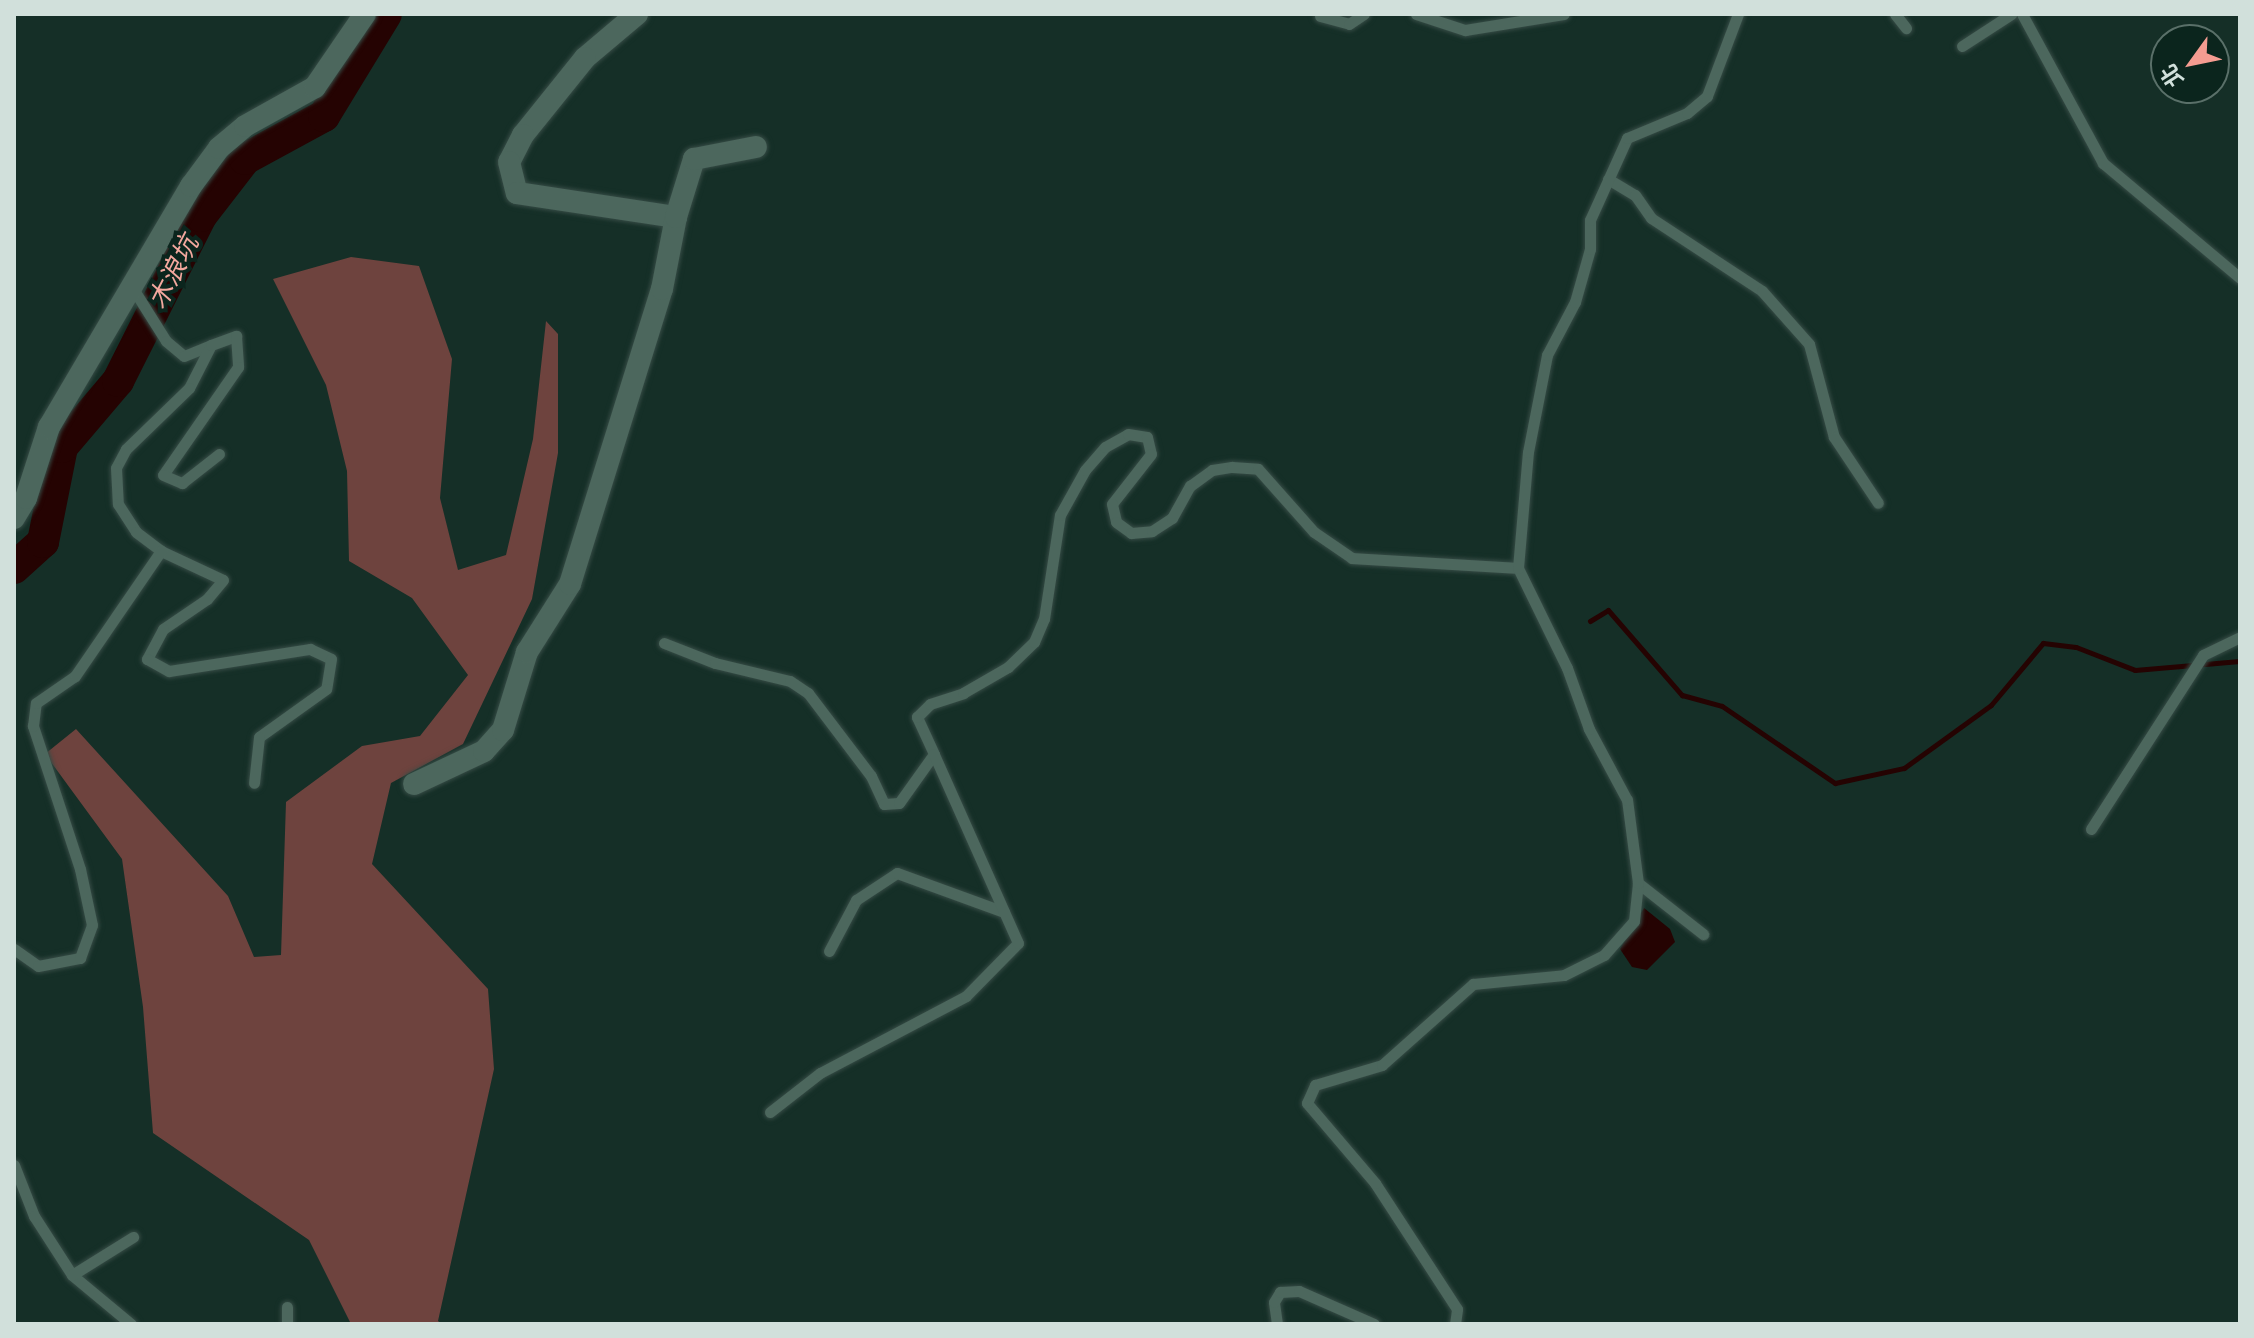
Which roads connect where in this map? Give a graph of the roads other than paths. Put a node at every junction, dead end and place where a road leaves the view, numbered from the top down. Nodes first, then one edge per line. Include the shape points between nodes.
1 (365, 14) edge
2 (637, 14) edge
3 (1364, 14) edge
4 (1416, 14) edge
5 (1564, 14) edge
6 (1738, 14) edge
7 (1895, 14) edge
8 (2011, 14) edge
9 (2022, 14) edge
10 (1320, 16) edge
11 (1906, 28) dead end
12 (1962, 46) dead end
13 (756, 147) dead end
14 (1608, 179) junction
15 (676, 217) junction
16 (2240, 278) edge
17 (132, 288) junction
18 (211, 345) junction
19 (219, 454) dead end
20 (1878, 503) dead end
21 (14, 518) edge
22 (161, 551) junction
23 (1518, 568) junction
24 (2240, 637) edge
25 (664, 643) dead end
26 (934, 754) junction
27 (254, 783) dead end
28 (414, 784) dead end
29 (2091, 829) dead end
30 (1638, 883) junction
31 (1004, 912) junction
32 (1703, 934) dead end
33 (14, 949) edge
34 (829, 951) dead end
35 (770, 1112) dead end
36 (14, 1165) edge
37 (133, 1237) dead end
38 (72, 1275) junction
39 (287, 1307) dead end
40 (131, 1324) edge
41 (287, 1324) edge
42 (1277, 1324) edge
43 (1374, 1324) edge
44 (1455, 1324) edge

1 - 17 street via 315,87 245,126 219,148
2 - 15 street via 585,58 523,135 509,162 517,193
3 - 10 lane via 1349,24
4 - 5 lane via 1465,30
6 - 14 lane via 1707,96 1687,113 1627,138
7 - 11 lane
8 - 12 lane
9 - 16 lane via 2081,114 2103,163
13 - 15 street via 694,159
14 - 20 lane via 1635,195 1651,218 1762,291 1809,344 1834,437
14 - 23 lane via 1590,220 1590,249 1575,302 1547,355 1533,404
15 - 28 street via 662,289 570,584 527,652 503,730 484,751
17 - 18 lane via 166,341 184,356
17 - 21 street via 49,427 26,498
18 - 19 lane via 236,336 238,367 163,475 182,483
18 - 22 lane via 189,388 126,449 116,468 118,504 136,532
22 - 27 lane via 223,580 207,599 163,629 147,659 169,671 310,649 331,659 326,689 259,737
22 - 33 lane via 75,676 36,703 33,726 80,869 92,925 80,958 38,966
23 - 26 lane via 1352,558 1314,532 1258,469 1212,470 1190,486 1172,518 1152,531 1131,533 1116,522 1112,504 1151,454 1147,437 1128,434 1105,447 1085,470 1060,515 1044,619 1034,642 1008,667 963,693 930,704 917,717
23 - 30 lane via 1567,668 1589,729 1627,800
24 - 29 lane via 2203,655
25 - 26 lane via 715,663 790,681 808,693 871,776 884,804 899,803
26 - 31 lane
30 - 32 lane
30 - 44 lane via 1634,921 1604,955 1564,975 1473,984 1382,1065 1315,1085 1307,1103 1375,1183 1457,1309
31 - 34 lane via 897,873 856,900
31 - 35 lane via 1018,943 966,996 820,1073
36 - 38 lane via 34,1216
37 - 38 lane
38 - 40 lane
39 - 41 lane
42 - 43 lane via 1274,1302 1280,1292 1299,1291

